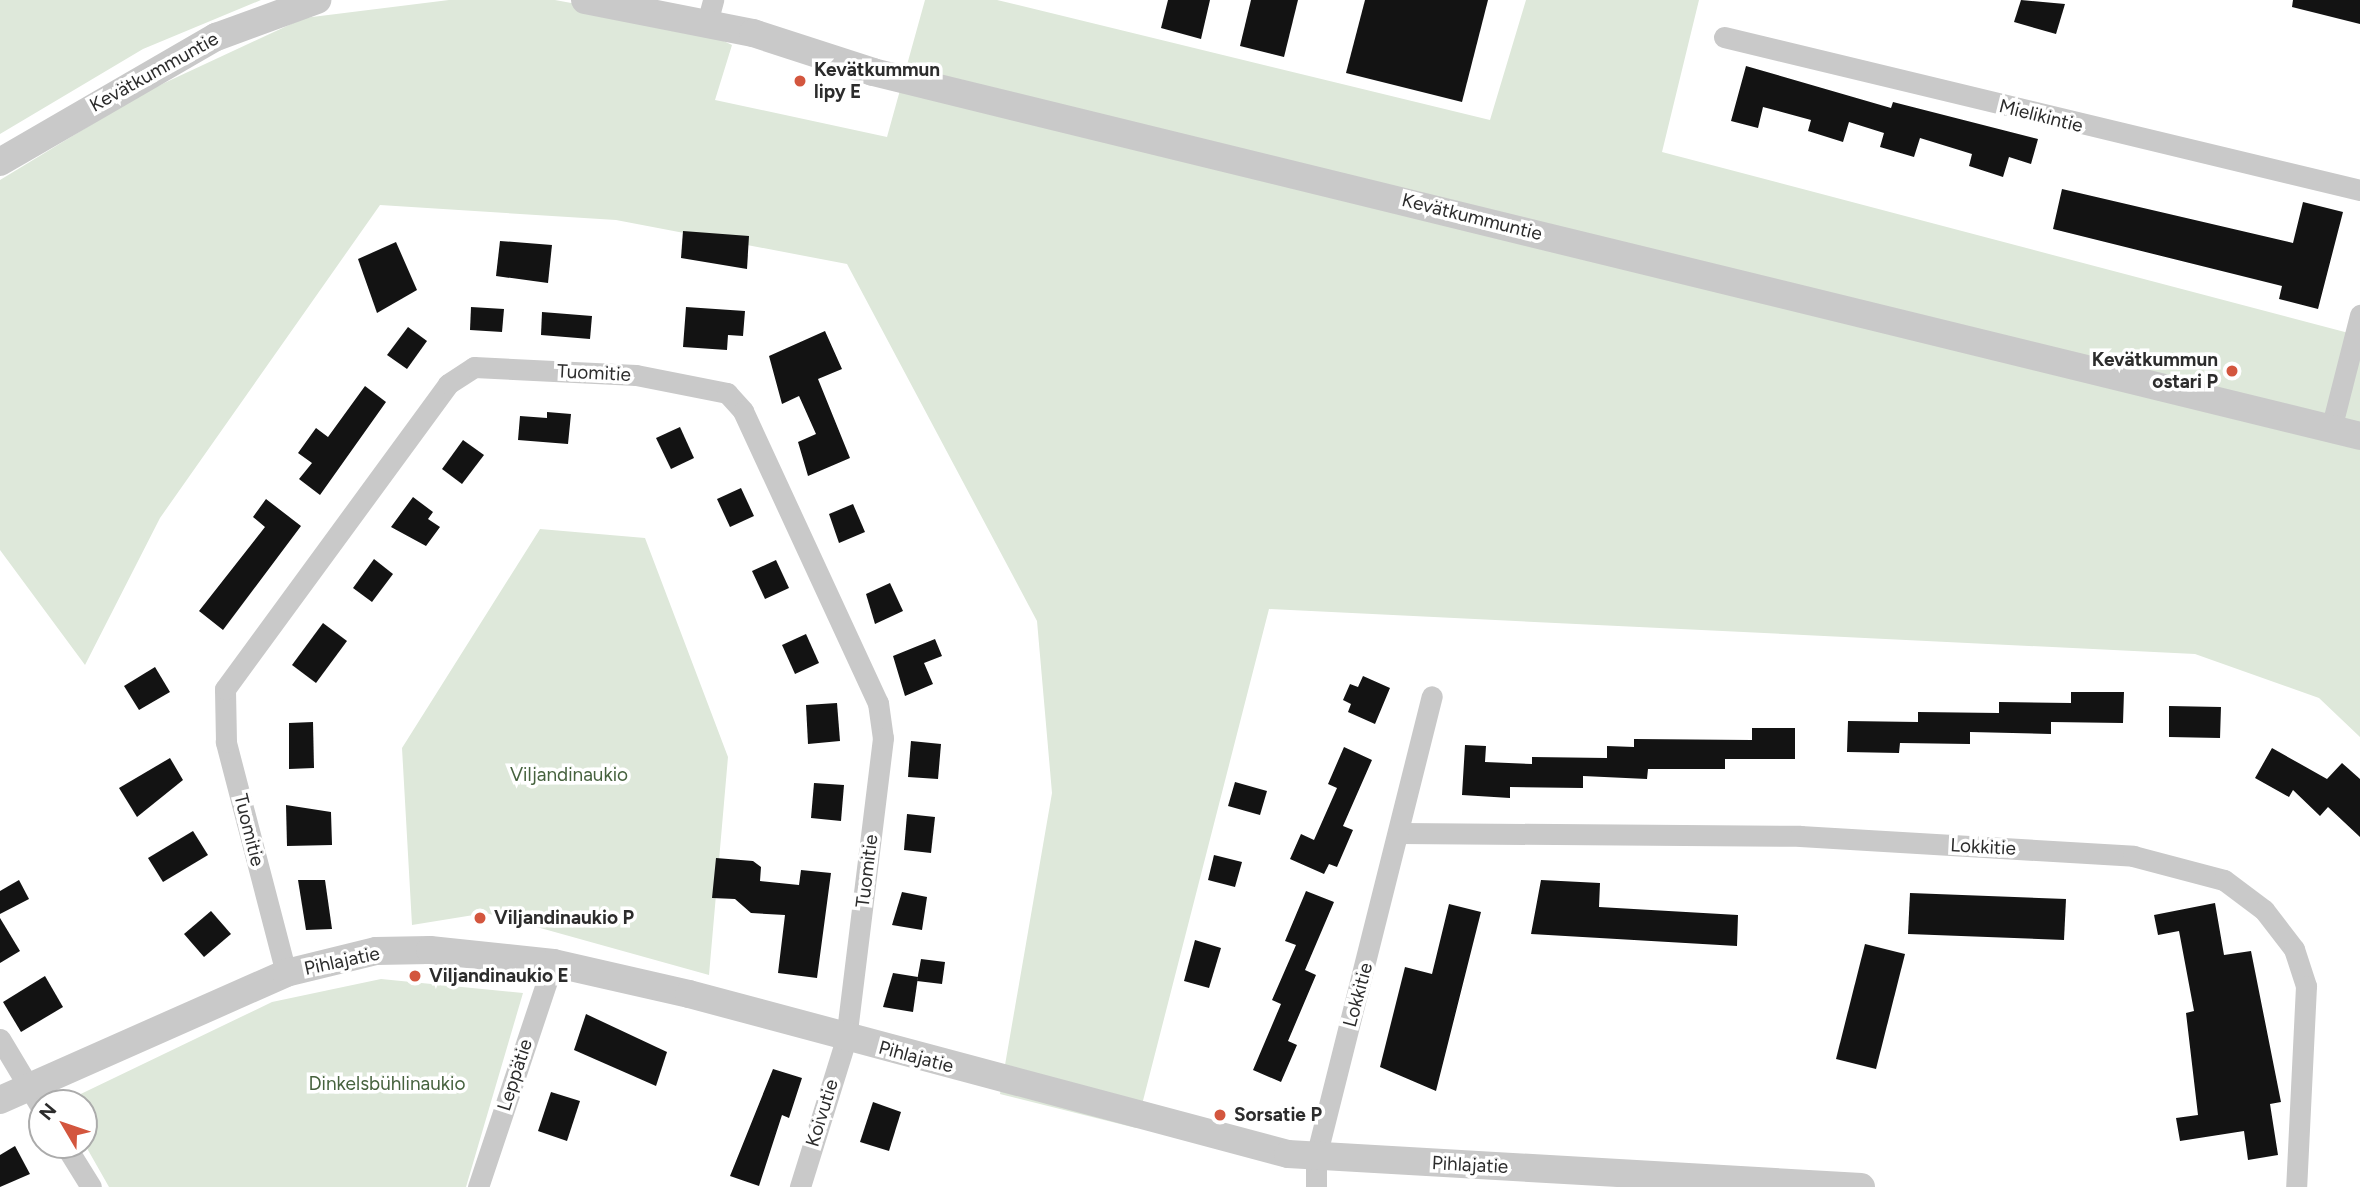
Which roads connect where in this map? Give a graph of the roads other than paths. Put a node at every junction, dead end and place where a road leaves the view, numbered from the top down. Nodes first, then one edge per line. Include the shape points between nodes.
1 (317, 0) edge
2 (585, 0) edge
3 (710, 11) edge
4 (1724, 37) dead end
5 (0, 162) edge
6 (2360, 190) edge
7 (2360, 315) edge
8 (2331, 429) junction
9 (2360, 436) edge
10 (1432, 696) dead end
11 (1400, 833) junction
12 (553, 963) junction
13 (286, 973) junction
14 (0, 1039) edge
15 (846, 1039) junction
16 (30, 1089) edge
17 (53, 1089) edge
18 (28, 1098) edge
19 (0, 1100) edge
20 (1316, 1157) junction
21 (74, 1159) edge
22 (91, 1187) edge
23 (478, 1187) edge
24 (800, 1187) edge
25 (1316, 1187) edge
26 (1861, 1187) edge
27 (2296, 1187) edge

1 - 5 street, Kevätkummuntie via 216,37
2 - 3 street, Kevätkummuntie
3 - 8 street, Kevätkummuntie via 873,72
4 - 6 street, Mielikintie
7 - 8 street
8 - 9 street, Kevätkummuntie
10 - 11 street, Lokkitie
11 - 20 street, Lokkitie
11 - 27 street, Lokkitie via 1813,837 2133,856 2224,880 2264,910 2294,950 2306,986
12 - 13 street, Pihlajatie via 430,950 376,951
12 - 15 street, Pihlajatie
12 - 23 street, Leppätie
13 - 15 street, Tuomitie via 226,743 225,689 448,384 474,366 701,383 727,393 743,411 878,703 883,738
13 - 17 street, Pihlajatie
14 - 16 street
15 - 20 street, Pihlajatie
15 - 24 street, Koivutie
18 - 19 street, Pihlajatie
20 - 25 street, Lokkitie
20 - 26 street, Pihlajatie
21 - 22 street

